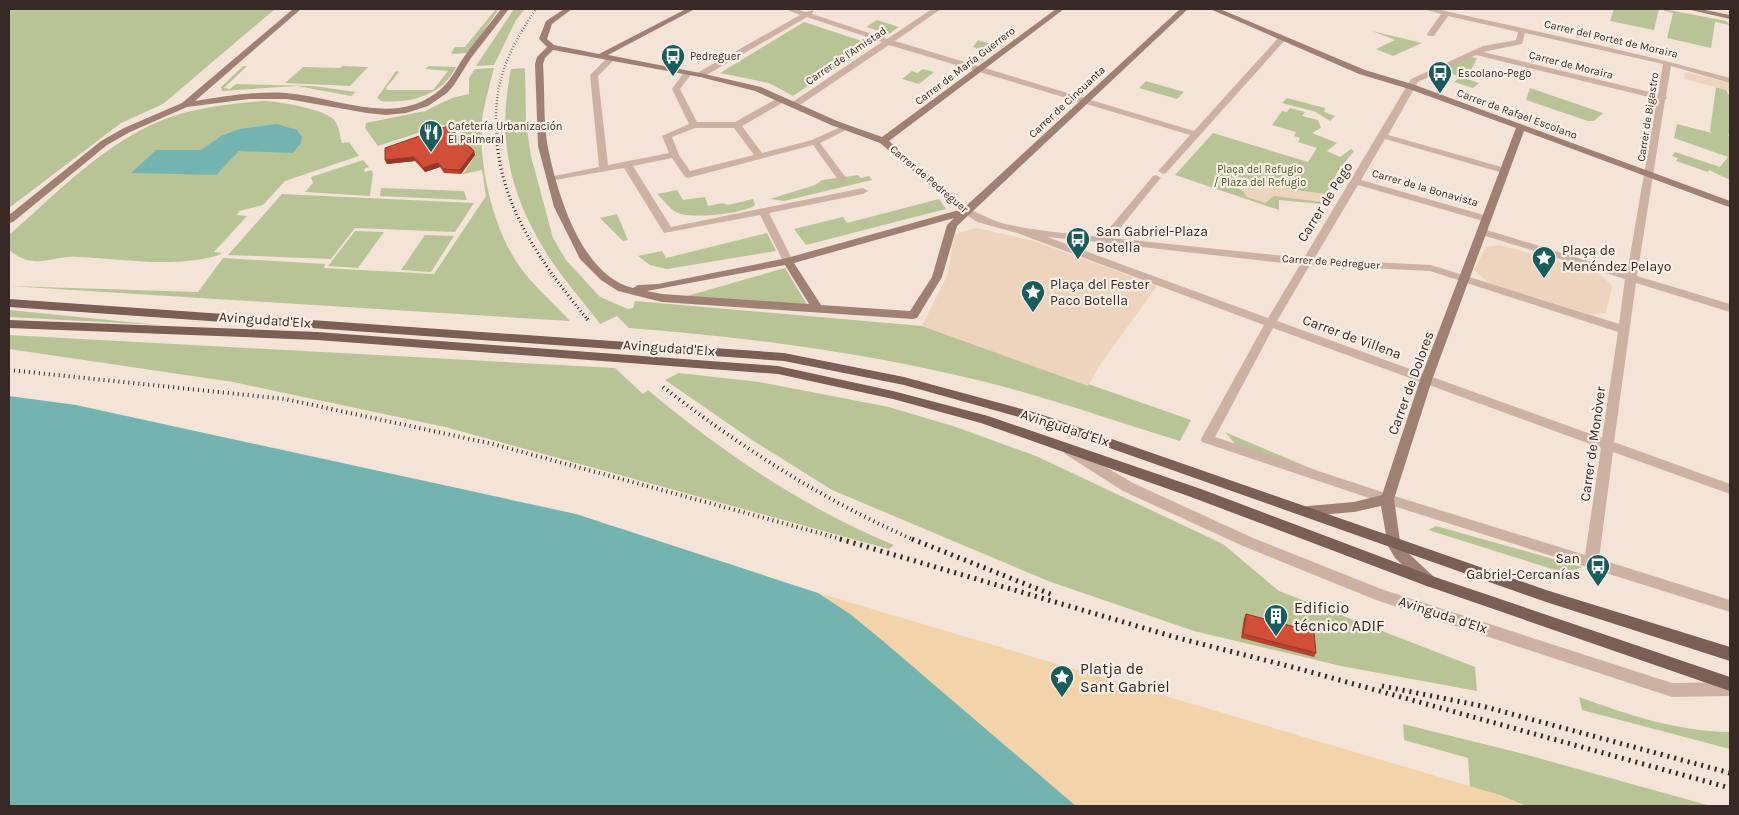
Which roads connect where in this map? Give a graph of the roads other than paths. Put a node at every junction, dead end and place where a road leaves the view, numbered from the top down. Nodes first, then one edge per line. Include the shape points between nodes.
1 (296, 9) edge
2 (505, 9) edge
3 (568, 9) edge
4 (691, 9) edge
5 (789, 9) edge
6 (816, 9) edge
7 (937, 9) edge
8 (1060, 9) edge
9 (1184, 9) edge
10 (1214, 9) edge
11 (1427, 9) edge
12 (1692, 9) edge
13 (1451, 12) edge
14 (1724, 12) edge
15 (807, 14) junction
16 (1522, 30) junction
17 (1431, 34) dead end
18 (1282, 39) junction
19 (886, 41) junction
20 (551, 47) junction
21 (1475, 52) junction
22 (601, 56) junction
23 (612, 58) junction
24 (1667, 63) junction
25 (981, 70) junction
26 (688, 73) junction
27 (700, 75) junction
28 (1730, 80) edge
29 (1412, 87) junction
30 (1662, 98) junction
31 (781, 100) junction
32 (1084, 102) junction
33 (185, 105) junction
34 (794, 106) junction
35 (694, 125) junction
36 (737, 125) junction
37 (848, 127) junction
38 (1521, 127) junction
39 (1196, 134) junction
40 (1383, 136) junction
41 (883, 141) junction
42 (815, 142) junction
43 (674, 155) junction
44 (760, 157) junction
45 (627, 164) junction
46 (604, 168) junction
47 (1506, 171) junction
48 (1650, 174) junction
49 (552, 179) junction
50 (842, 179) dead end
51 (1356, 181) junction
52 (863, 191) dead end
53 (1730, 204) edge
54 (19, 211) junction
55 (966, 211) junction
56 (763, 212) junction
57 (9, 215) edge
58 (1487, 219) junction
59 (9, 220) edge
60 (1021, 231) junction
61 (1483, 232) junction
62 (1104, 240) junction
63 (1092, 256) junction
64 (788, 261) junction
65 (1306, 262) junction
66 (1466, 278) junction
67 (1631, 278) junction
68 (622, 289) junction
69 (9, 303) edge
70 (817, 308) junction
71 (1730, 308) edge
72 (1271, 322) junction
73 (9, 324) edge
74 (1625, 330) junction
75 (1426, 380) junction
76 (1607, 444) junction
77 (1062, 445) junction
78 (1730, 490) edge
79 (1387, 499) junction
80 (1308, 511) junction
81 (1393, 542) junction
82 (1591, 562) junction
83 (1429, 581) junction
84 (1730, 606) edge
85 (1730, 654) edge
86 (1730, 684) edge
87 (1730, 689) edge

1 - 33 street
2 - 33 street via 449,87 435,98 414,107 364,112 302,98 271,95
3 - 20 street via 550,23 543,38
4 - 22 street
5 - 15 street
6 - 15 street
7 - 19 street, Carrer de l'Amistad
8 - 25 street, Carrer de María Guerrero
9 - 32 street, Carrer de Cincuanta
10 - 18 street, Carrer de Rafael Escolano
11 - 13 street, Carrer del Portet de Moraira
12 - 14 street
13 - 16 street, Carrer del Portet de Moraira
13 - 17 street
15 - 19 street
15 - 27 street
16 - 21 street via 1519,42
16 - 24 street, Carrer del Portet de Moraira
18 - 29 street, Carrer de Rafael Escolano via 1362,72
18 - 39 street
19 - 25 street
19 - 34 street, Carrer de l'Amistad
20 - 22 street, Carrer de Pedreguer
20 - 49 street via 539,64 543,146
21 - 29 street via 1414,81
21 - 30 street, Carrer de Moraira
22 - 23 street, Carrer de Pedreguer
23 - 26 street, Carrer de Pedreguer
23 - 46 street via 594,75
24 - 28 street, Carrer del Portet de Moraira
24 - 30 street, Carrer de Bigastro
25 - 32 street
25 - 41 street, Carrer de María Guerrero
26 - 27 street, Carrer de Pedreguer
26 - 35 street via 676,89
27 - 31 street, Carrer de Pedreguer via 758,89
29 - 38 street, Carrer de Rafael Escolano
29 - 40 street, Carrer de Pego
30 - 48 street, Carrer de Bigastro
31 - 34 street, Carrer de Pedreguer
31 - 36 street
32 - 39 street
32 - 55 street, Carrer de Cincuanta
33 - 54 street via 104,143
34 - 37 street, Carrer de Pedreguer
35 - 36 street
35 - 43 street via 667,136
36 - 44 street
37 - 41 street, Carrer de Pedreguer
37 - 42 street
38 - 47 street
38 - 48 street, Carrer de Rafael Escolano
39 - 62 street
40 - 47 street
40 - 51 street, Carrer de Pego
41 - 55 street, Carrer de Pedreguer
42 - 44 street
42 - 50 street
43 - 44 street via 688,175
43 - 45 street
45 - 46 street
45 - 56 street via 668,231
46 - 49 street
47 - 58 street
48 - 53 street, Carrer de Rafael Escolano
48 - 67 street
49 - 68 street via 559,207 585,259
51 - 58 street, Carrer de la Bonavista
51 - 65 street, Carrer de Pego
52 - 56 street
54 - 57 street
54 - 59 street
55 - 60 street, Carrer de Pedreguer via 981,220
55 - 64 street
55 - 70 street, Carrer de Cincuanta via 952,225 937,277 913,315
56 - 64 street
58 - 61 street
60 - 62 street, Carrer de Pedreguer
60 - 63 street, Carrer de Villena
61 - 66 street
61 - 67 street
62 - 63 street
62 - 65 street, Carrer de Pedreguer
63 - 72 street, Carrer de Villena
64 - 68 street via 658,287
64 - 70 street
65 - 66 street, Carrer de Pedreguer via 1431,268
65 - 72 street, Carrer de Pego
66 - 74 street
66 - 75 street, Carrer de Dolores
67 - 71 street
67 - 74 street
68 - 70 street via 662,298
69 - 80 main road, Avinguda d'Elx via 784,357 904,381 1036,417
72 - 75 street, Carrer de Villena
72 - 79 street, Carrer de Pego via 1207,439
73 - 77 main road, Avinguda d'Elx via 317,336 778,370 984,419
74 - 76 street, Carrer de Monòver
75 - 76 street, Carrer de Villena
75 - 79 street, Carrer de Dolores
76 - 78 street, Carrer de Villena
76 - 82 street, Carrer de Monòver
77 - 83 main road, Avinguda d'Elx
77 - 87 street, Avinguda d'Elx via 1136,491 1248,542 1381,595 1672,690
79 - 80 street, Avinguda d'Elx via 1354,507
79 - 81 street, Avinguda d'Elx
79 - 82 street
80 - 81 main road, Avinguda d'Elx
81 - 83 street, Avinguda d'Elx via 1400,554
81 - 85 main road, Avinguda d'Elx via 1546,596
82 - 84 street
83 - 86 main road, Avinguda d'Elx

